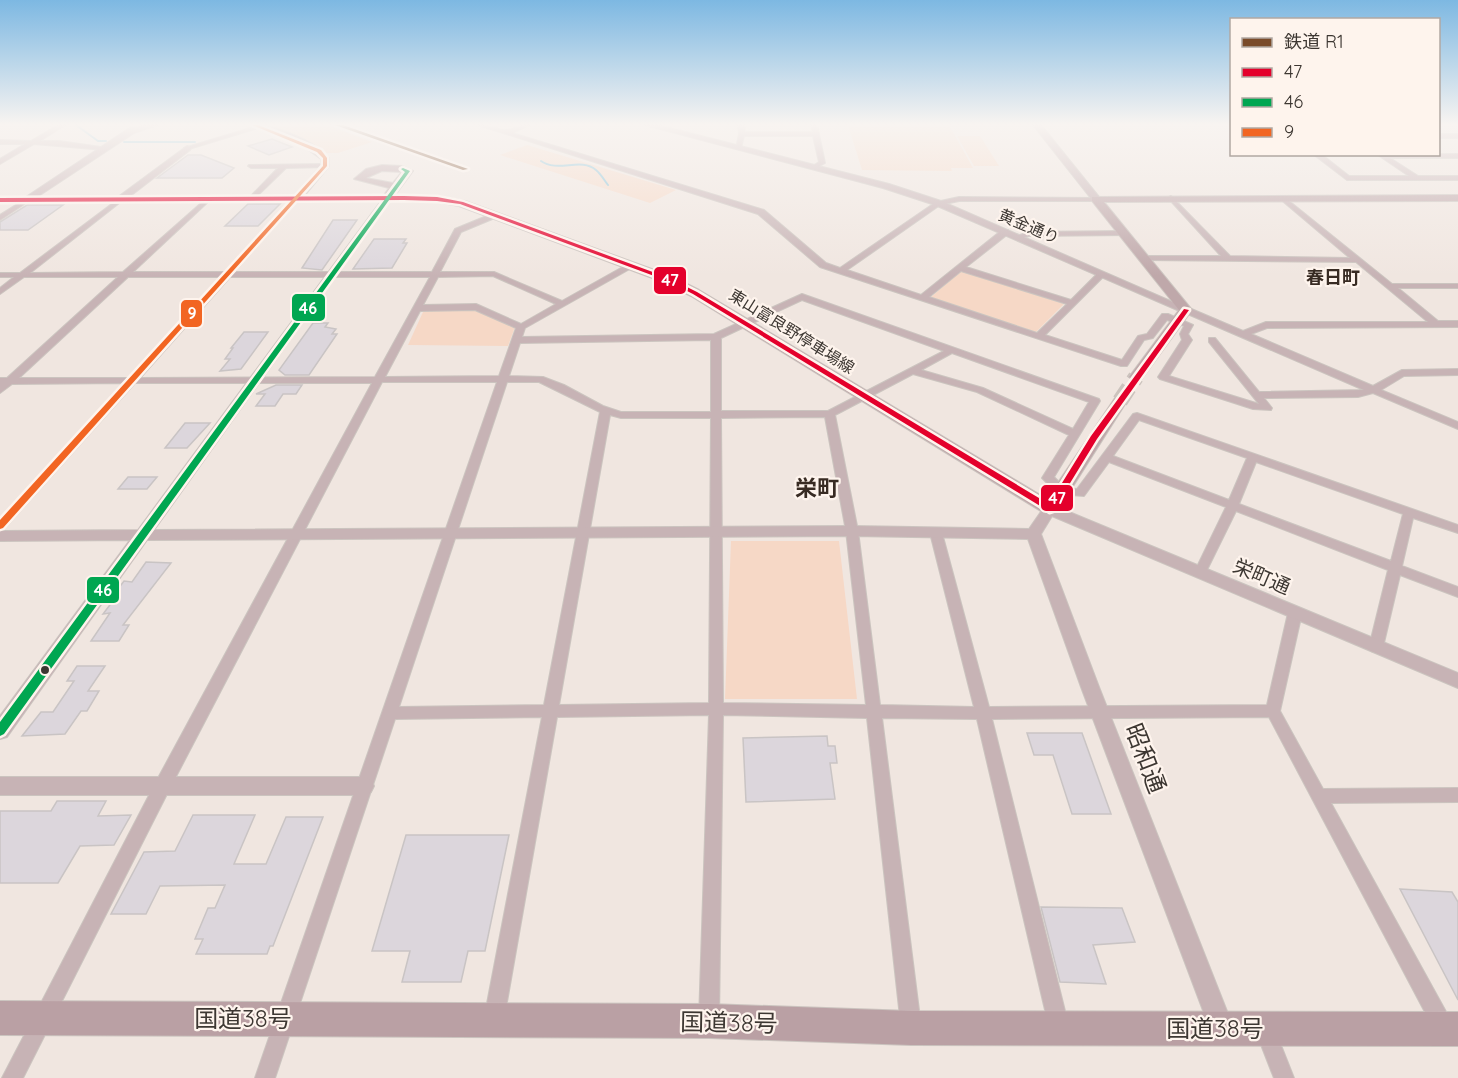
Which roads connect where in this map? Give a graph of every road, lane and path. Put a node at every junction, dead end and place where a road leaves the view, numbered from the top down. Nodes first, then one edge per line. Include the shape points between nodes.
1 (64, 175) edge
2 (152, 175) edge
3 (275, 175) edge
4 (317, 175) edge
5 (642, 175) edge
6 (845, 175) edge
7 (1077, 175) edge
8 (1344, 175) edge
9 (1413, 175) edge
10 (1416, 177) junction
11 (1458, 178) edge
12 (397, 188) dead end
13 (252, 198) junction
14 (297, 198) junction
15 (387, 198) junction
16 (1171, 198) junction
17 (1282, 198) junction
18 (1458, 198) edge
19 (28, 199) junction
20 (121, 199) junction
21 (208, 199) junction
22 (1096, 199) junction
23 (0, 200) edge
24 (938, 203) junction
25 (494, 215) junction
26 (0, 218) edge
27 (1005, 232) junction
28 (1124, 233) junction
29 (1018, 237) junction
30 (1144, 258) junction
31 (1228, 259) junction
32 (1357, 260) junction
33 (631, 266) junction
34 (961, 268) junction
35 (841, 271) junction
36 (332, 274) junction
37 (435, 274) junction
38 (1102, 274) junction
39 (0, 275) edge
40 (22, 275) junction
41 (227, 275) junction
42 (124, 276) junction
43 (1389, 286) junction
44 (1458, 286) edge
45 (0, 292) edge
46 (922, 298) junction
47 (1072, 303) junction
48 (563, 304) junction
49 (417, 308) junction
50 (1182, 314) junction
51 (745, 323) junction
52 (1436, 324) junction
53 (1455, 326) edge
54 (519, 334) junction
55 (1244, 334) junction
56 (1039, 336) junction
57 (716, 337) junction
58 (1212, 340) dead end
59 (952, 350) junction
60 (913, 371) junction
61 (1458, 372) edge
62 (1137, 377) tunnel mouth
63 (504, 378) junction
64 (132, 379) junction
65 (379, 379) junction
66 (256, 380) junction
67 (5, 381) edge
68 (0, 390) edge
69 (1374, 390) junction
70 (1257, 395) junction
71 (864, 398) junction
72 (1120, 401) tunnel mouth
73 (605, 412) junction
74 (830, 414) junction
75 (717, 415) junction
76 (1458, 426) edge
77 (1075, 434) junction
78 (1253, 457) junction
79 (1108, 458) junction
80 (1062, 491) junction
81 (1232, 507) junction
82 (1050, 509) junction
83 (1409, 511) junction
84 (0, 526) edge
85 (1458, 529) edge
86 (852, 531) junction
87 (582, 532) junction
88 (449, 533) junction
89 (716, 533) junction
90 (936, 533) junction
91 (143, 534) junction
92 (296, 534) junction
93 (1034, 534) junction
94 (0, 536) edge
95 (1394, 568) junction
96 (1200, 573) junction
97 (1458, 592) edge
98 (1295, 613) junction
99 (1376, 647) junction
100 (1458, 681) edge
101 (716, 709) junction
102 (1100, 711) junction
103 (1273, 711) junction
104 (551, 712) junction
105 (872, 712) junction
106 (390, 713) junction
107 (983, 713) junction
108 (0, 731) edge
109 (162, 785) junction
110 (0, 786) edge
111 (364, 786) junction
112 (1458, 795) edge
113 (1320, 796) junction
114 (0, 1018) edge
115 (44, 1018) junction
116 (285, 1018) junction
117 (494, 1021) junction
118 (709, 1021) junction
119 (1265, 1027) junction
120 (911, 1028) junction
121 (1059, 1028) junction
122 (1222, 1029) junction
123 (1451, 1029) edge
124 (12, 1078) edge
125 (265, 1078) edge
126 (1284, 1078) edge

1 - 19 street
2 - 20 street
3 - 13 street
4 - 14 street
5 - 35 street via 761,212 823,265
6 - 24 street, 黄金通り
7 - 22 street
8 - 10 street
9 - 10 street
10 - 11 street
12 - 15 main road
13 - 14 street
13 - 21 street
14 - 15 street
14 - 41 street
15 - 25 main road, 東山富良野停車場線 via 448,200
15 - 36 street
16 - 17 main road
16 - 22 main road
16 - 31 street
17 - 18 main road
17 - 32 street
19 - 20 street
19 - 23 street
19 - 26 street
20 - 21 street
20 - 40 street
21 - 42 street
22 - 24 street via 959,199
22 - 28 main road
24 - 27 street, 黄金通り
24 - 35 street
25 - 33 main road, 東山富良野停車場線
25 - 37 street via 458,231
27 - 29 street, 黄金通り
27 - 34 street
28 - 29 street
28 - 30 main road
29 - 38 street, 黄金通り
30 - 31 street
30 - 50 main road
31 - 32 street
32 - 43 street
33 - 48 street
33 - 51 main road, 東山富良野停車場線 via 695,293
34 - 46 street
34 - 47 street
35 - 46 street
36 - 37 street
36 - 41 street
36 - 66 street
37 - 48 street via 494,274
37 - 49 street
38 - 47 street
38 - 50 street, 黄金通り
39 - 40 street
40 - 42 street
40 - 45 street
41 - 42 street
41 - 64 street
42 - 67 street
43 - 44 street
43 - 52 street
46 - 56 street
47 - 56 street
48 - 54 street
49 - 54 street via 476,307
49 - 65 street
50 - 55 street
50 - 56 street via 1165,316 1150,336 1141,338 1124,364
50 - 62 main road
50 - 70 street via 1189,325 1184,334 1187,340 1163,377 1267,408
51 - 57 street
51 - 59 street via 802,297
51 - 71 main road, 東山富良野停車場線
52 - 53 street
52 - 55 street via 1266,325
54 - 57 street
54 - 63 street
55 - 69 street
57 - 75 street
58 - 70 street
59 - 60 street
59 - 77 street via 1095,400
60 - 71 street
60 - 77 street via 980,390
61 - 69 street via 1402,373
63 - 65 street
63 - 73 street via 552,382
63 - 88 street
64 - 66 street
64 - 67 street
64 - 84 street
65 - 66 street
65 - 92 street
66 - 91 street
67 - 68 street
69 - 70 street via 1358,394
69 - 76 street
71 - 74 street
71 - 82 main road, 東山富良野停車場線
72 - 80 main road
73 - 75 street
73 - 87 street
74 - 75 street
74 - 86 street
75 - 89 street
77 - 80 street via 1047,478
78 - 79 street via 1137,416
78 - 81 street
78 - 83 street
79 - 80 street via 1080,493
79 - 81 street
80 - 82 main road
81 - 95 street
81 - 96 street
82 - 93 street
82 - 96 street, 栄町通
83 - 85 street
83 - 95 street
86 - 89 street
86 - 90 street
86 - 105 street
87 - 88 street
87 - 89 street
87 - 104 street
88 - 92 street
88 - 106 street
89 - 101 street
90 - 93 street
90 - 107 street
91 - 92 street
91 - 94 street
91 - 108 street
92 - 109 street
93 - 102 street, 昭和通
95 - 97 street
95 - 99 street
96 - 98 street, 栄町通
98 - 99 street, 栄町通
98 - 103 street
99 - 100 street, 栄町通
101 - 104 street
101 - 105 street
101 - 118 street
102 - 103 street
102 - 107 street
102 - 122 street, 昭和通
103 - 113 street
104 - 106 street
104 - 117 street
105 - 107 street
105 - 120 street
106 - 111 street
107 - 121 street
109 - 110 street
109 - 111 street
109 - 115 street
111 - 116 street
112 - 113 street
113 - 123 street
114 - 115 highway, 国道38号
115 - 116 highway, 国道38号
115 - 124 street
116 - 117 highway, 国道38号
116 - 125 street
117 - 118 highway, 国道38号
118 - 120 highway, 国道38号
119 - 122 highway, 国道38号
119 - 123 highway, 国道38号
119 - 126 street
120 - 121 highway, 国道38号
121 - 122 highway, 国道38号

